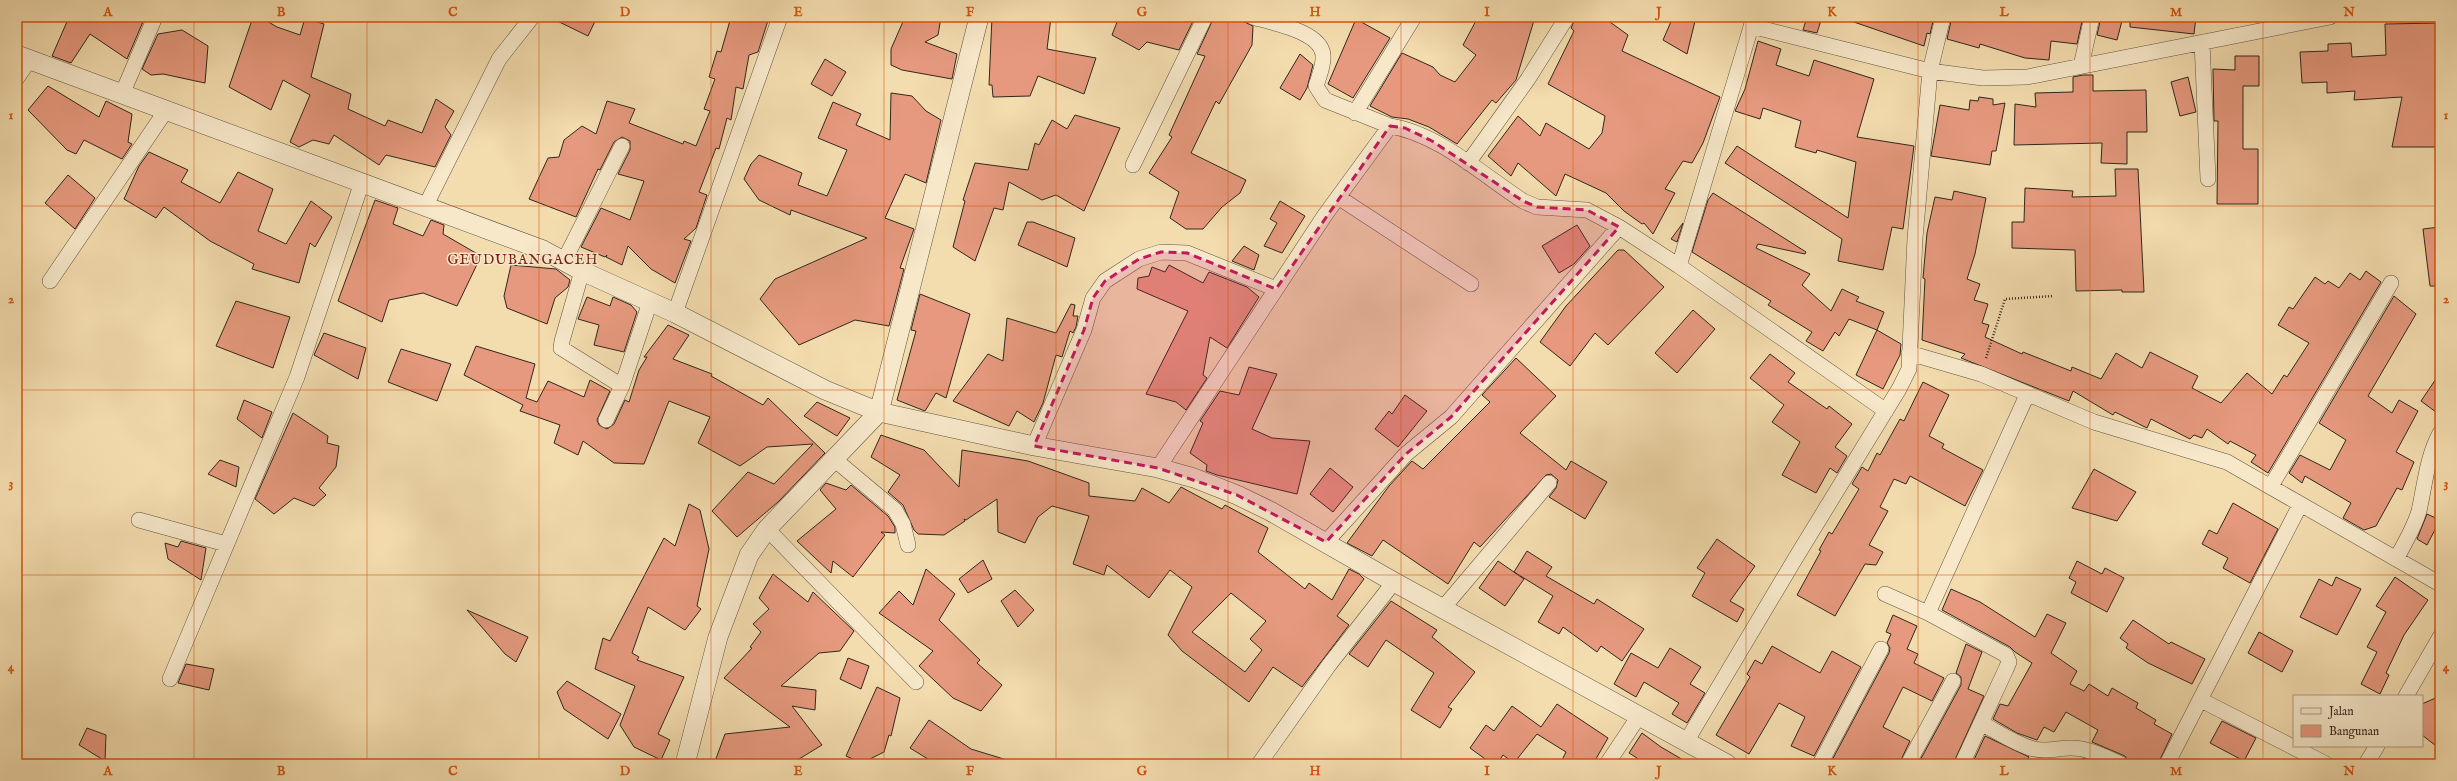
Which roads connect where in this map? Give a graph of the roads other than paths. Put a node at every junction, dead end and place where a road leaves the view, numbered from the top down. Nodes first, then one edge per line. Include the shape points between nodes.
1 (155, 17) edge
2 (532, 17) edge
3 (780, 17) edge
4 (979, 17) edge
5 (1205, 17) edge
6 (1253, 17) edge
7 (1414, 17) edge
8 (1567, 17) edge
9 (1943, 17) edge
10 (2092, 17) edge
11 (2330, 17) edge
12 (1753, 22) edge
13 (2202, 42) junction
14 (24, 57) edge
15 (2081, 66) junction
16 (1930, 71) junction
17 (17, 78) edge
18 (123, 92) junction
19 (167, 108) junction
20 (1355, 112) junction
21 (1390, 126) junction
22 (622, 146) dead end
23 (1468, 164) junction
24 (1133, 165) dead end
25 (2208, 179) dead end
26 (362, 182) junction
27 (1338, 197) junction
28 (426, 205) junction
29 (1618, 227) junction
30 (564, 261) junction
31 (1679, 266) junction
32 (582, 271) junction
33 (50, 280) dead end
34 (2391, 283) dead end
35 (1471, 284) dead end
36 (1276, 289) junction
37 (650, 302) junction
38 (675, 313) junction
39 (1909, 353) junction
40 (622, 386) junction
41 (2027, 395) junction
42 (1886, 411) junction
43 (879, 412) junction
44 (606, 420) dead end
45 (2440, 433) edge
46 (1034, 446) junction
47 (834, 459) junction
48 (1158, 468) junction
49 (1549, 483) dead end
50 (2271, 486) junction
51 (2300, 505) junction
52 (139, 520) dead end
53 (767, 529) junction
54 (1326, 542) junction
55 (226, 544) junction
56 (908, 545) dead end
57 (2396, 559) junction
58 (1394, 582) junction
59 (2440, 584) edge
60 (1885, 594) dead end
61 (1443, 608) junction
62 (1928, 613) junction
63 (2440, 637) edge
64 (1881, 649) dead end
65 (170, 678) dead end
66 (1952, 681) dead end
67 (916, 682) dead end
68 (2407, 695) edge
69 (2201, 700) junction
70 (1639, 716) junction
71 (1981, 723) junction
72 (1686, 742) junction
73 (2376, 747) edge
74 (1720, 762) edge
75 (685, 764) edge
76 (1259, 764) edge
77 (1607, 764) edge
78 (1820, 764) edge
79 (1908, 764) edge
80 (1962, 764) edge
81 (2121, 764) edge
82 (2167, 764) edge
83 (2326, 764) edge
84 (2366, 764) edge

1 - 18 street
2 - 28 street via 499,59
3 - 38 street
4 - 43 street
5 - 24 street
6 - 20 street via 1310,35 1319,44 1323,55 1316,86 1320,93 1325,100
7 - 20 street
8 - 23 street via 1528,79
9 - 16 street
10 - 15 street
11 - 13 street
12 - 16 street
12 - 31 street
13 - 15 street
13 - 25 street
14 - 17 street
14 - 18 street
15 - 16 street via 2027,77 1983,78
16 - 39 street via 1914,238
18 - 19 street
19 - 26 street
19 - 33 street
20 - 21 street
21 - 23 street via 1405,128 1418,134
21 - 27 street
22 - 30 street
23 - 29 street via 1523,201 1537,207 1587,210
26 - 28 street
26 - 55 street via 297,377
27 - 35 street
27 - 36 street
28 - 30 street via 543,250
29 - 31 street
29 - 54 street via 1451,417 1406,454
30 - 32 street
31 - 42 street
32 - 37 street
32 - 40 street via 562,348
34 - 50 street
36 - 46 street via 1187,253 1161,252 1139,259 1105,281 1093,298 1084,330
36 - 48 street
37 - 38 street
37 - 40 street
38 - 43 street via 825,390
39 - 41 street via 1981,374
39 - 42 street via 1909,369
40 - 44 street
41 - 50 street via 2100,424 2227,462
41 - 62 street
42 - 72 street
43 - 46 street
43 - 47 street
45 - 57 street via 2431,450 2418,512
46 - 48 street
47 - 53 street
47 - 56 street via 895,510 904,524
48 - 54 street via 1194,478 1236,495
49 - 61 street
50 - 51 street
51 - 57 street
51 - 69 street
52 - 55 street
53 - 67 street
53 - 75 street via 749,555 724,617
54 - 58 street
55 - 65 street
57 - 59 street
58 - 61 street
58 - 76 street via 1329,666
60 - 62 street
61 - 70 street
62 - 71 street via 2006,655 2009,662
63 - 68 street
64 - 78 street
66 - 79 street
69 - 82 street
69 - 83 street
70 - 72 street
70 - 77 street
71 - 80 street
71 - 81 street via 2019,744 2035,749 2055,751 2071,748 2092,751
72 - 74 street
73 - 84 street

